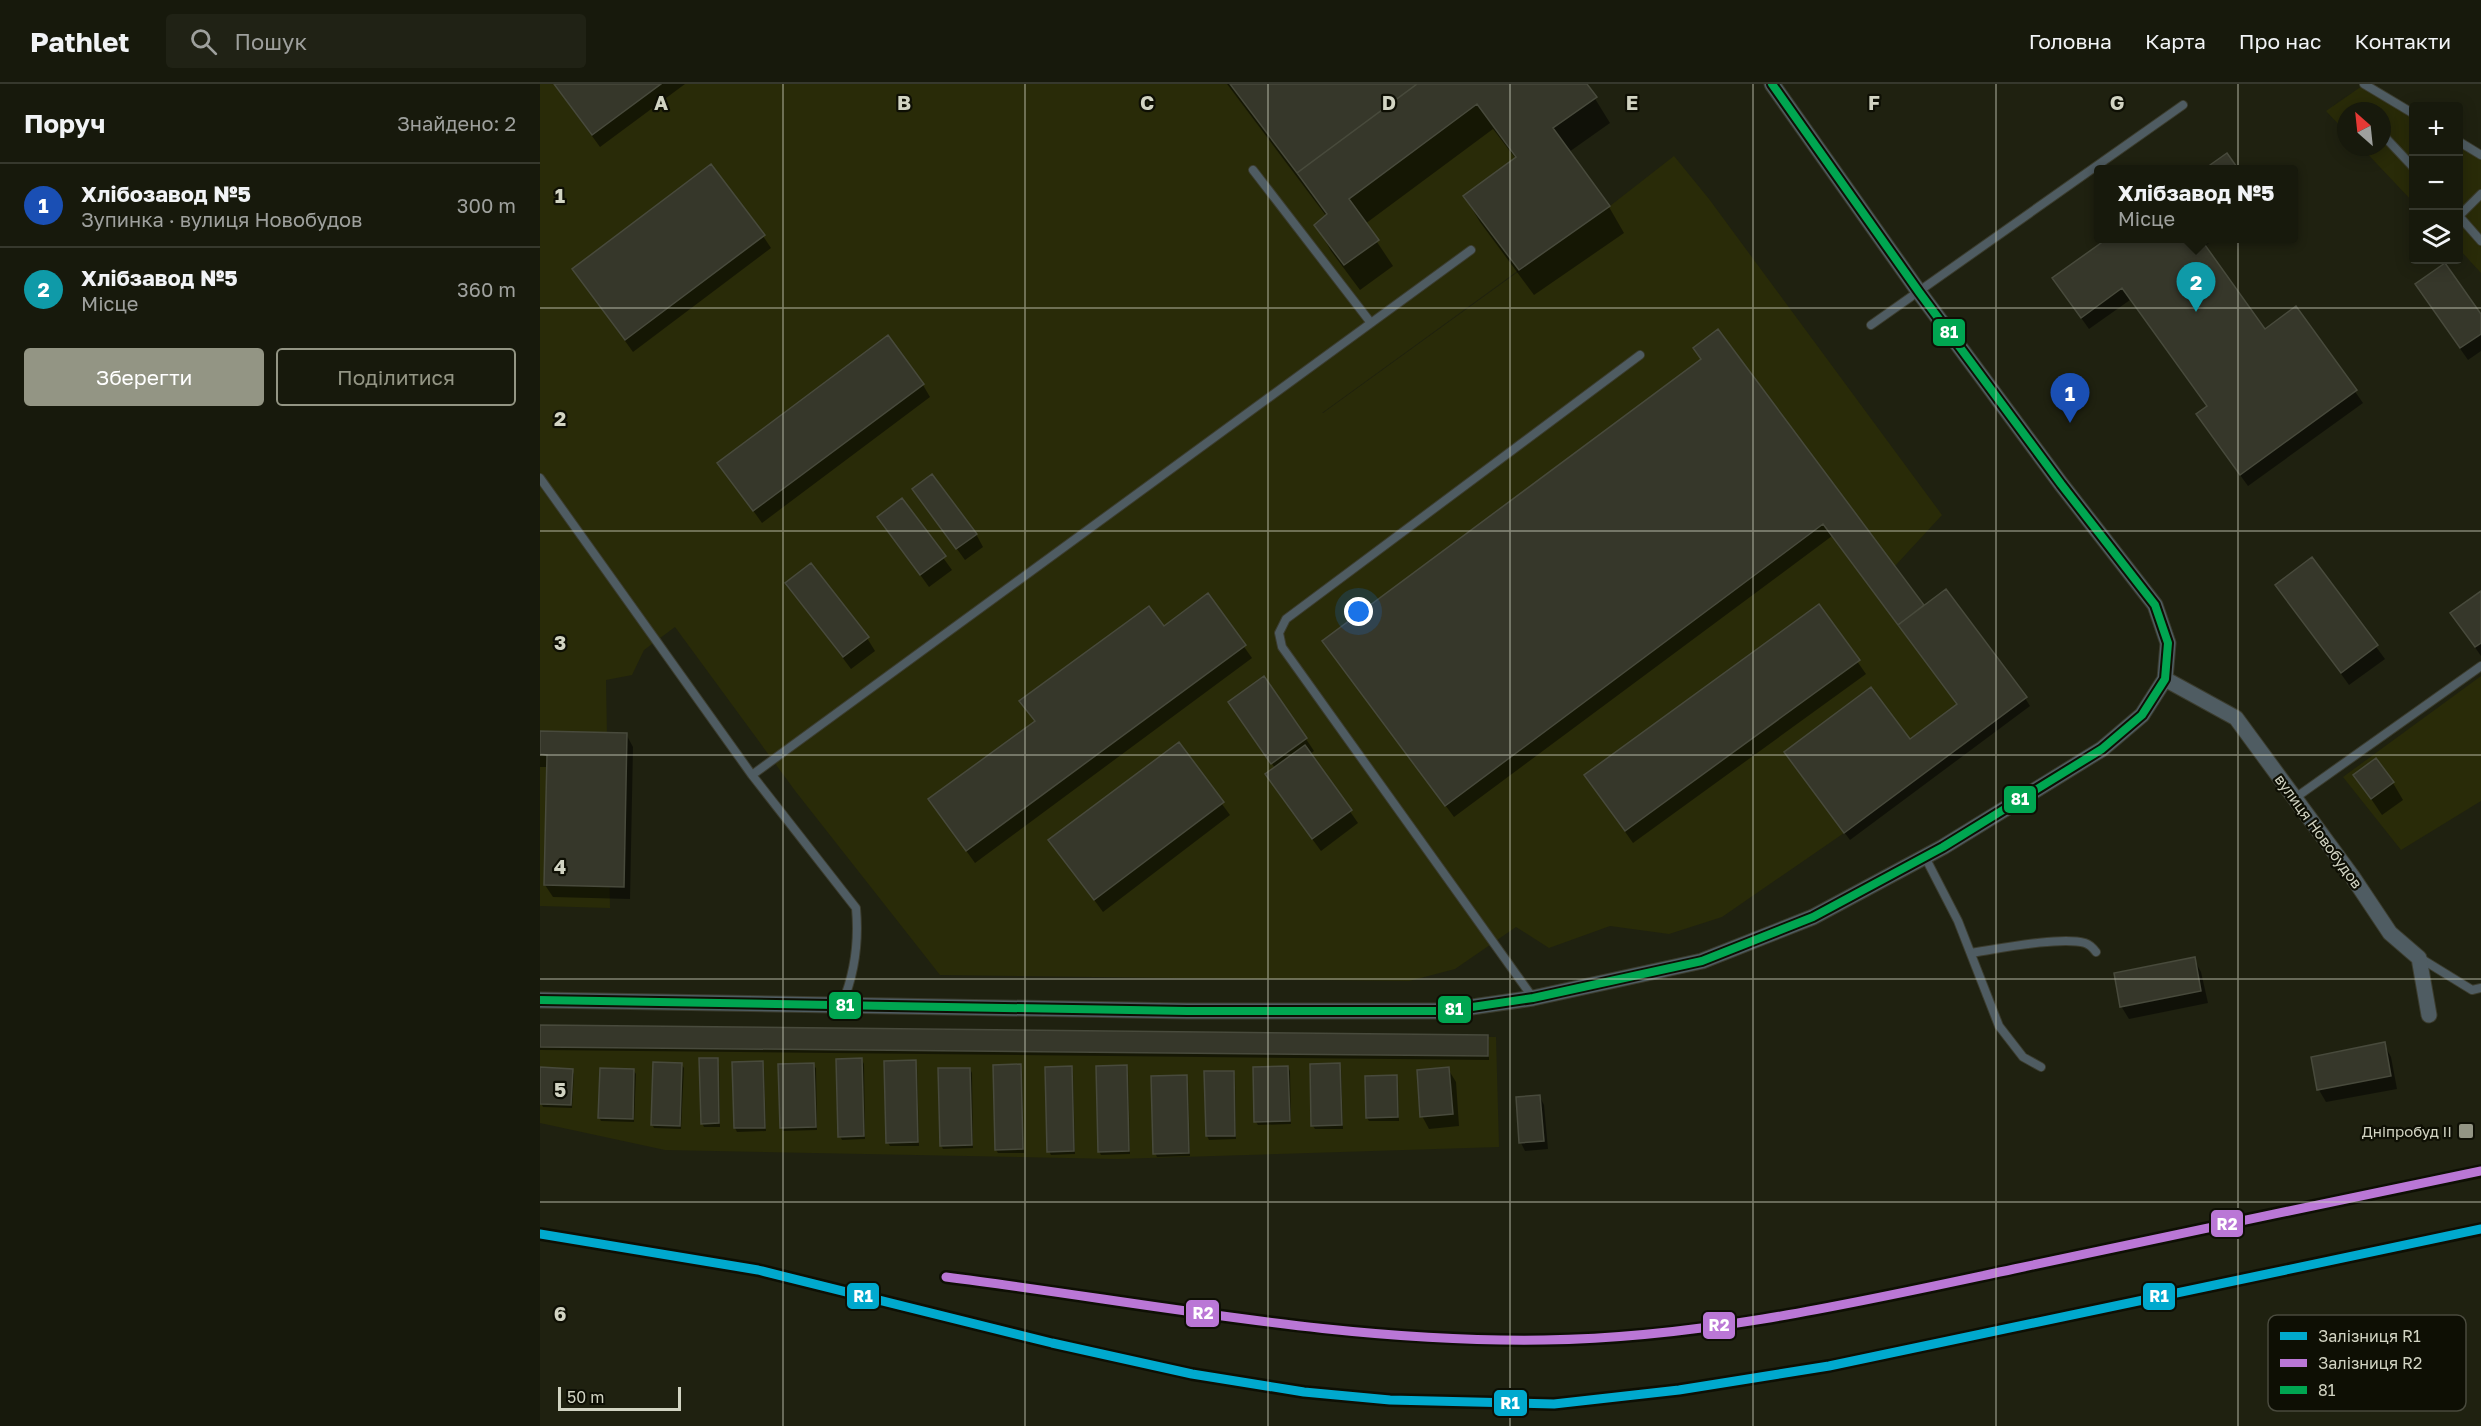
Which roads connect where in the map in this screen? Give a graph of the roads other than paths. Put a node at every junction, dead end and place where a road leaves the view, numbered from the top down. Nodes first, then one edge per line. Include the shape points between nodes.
1 (1772, 84) edge
2 (2364, 84) edge
3 (2183, 105) dead end
4 (2409, 111) edge
5 (2391, 144) edge
6 (2463, 144) edge
7 (2481, 155) edge
8 (2409, 163) edge
9 (2098, 165) edge
10 (2094, 168) edge
11 (1252, 170) dead end
12 (2481, 194) edge
13 (2481, 241) edge
14 (1471, 250) dead end
15 (1919, 292) junction
16 (1371, 323) junction
17 (1871, 325) dead end
18 (1640, 355) dead end
19 (540, 478) edge
20 (2481, 666) edge
21 (2165, 679) junction
22 (752, 775) junction
23 (2295, 798) junction
24 (1925, 857) junction
25 (2096, 952) dead end
26 (1971, 953) junction
27 (2419, 958) junction
28 (2481, 988) edge
29 (1533, 998) junction
30 (540, 1000) edge
31 (842, 1004) junction
32 (2429, 1015) dead end
33 (2041, 1066) dead end

1 - 15 street
2 - 4 lane
3 - 9 lane
5 - 8 lane
6 - 7 lane
10 - 15 lane
11 - 16 lane
12 - 13 lane via 2458,216
14 - 16 lane
15 - 17 lane
15 - 21 street via 2155,605 2168,643
16 - 22 lane
18 - 29 lane via 1286,619 1279,633 1282,647
19 - 22 lane
20 - 23 lane
21 - 23 street, вулиця Новобудов via 2236,718
21 - 24 street via 2142,715 2102,750
22 - 31 lane via 856,908 858,931 851,982
23 - 27 street, вулиця Новобудов via 2390,933
24 - 26 lane
24 - 29 street via 1813,917 1702,960
25 - 26 lane via 2083,942 2064,942
26 - 33 lane via 1999,1026 2023,1057
27 - 28 lane via 2472,990
27 - 32 street
29 - 31 street via 1445,1011 1175,1011
30 - 31 street

